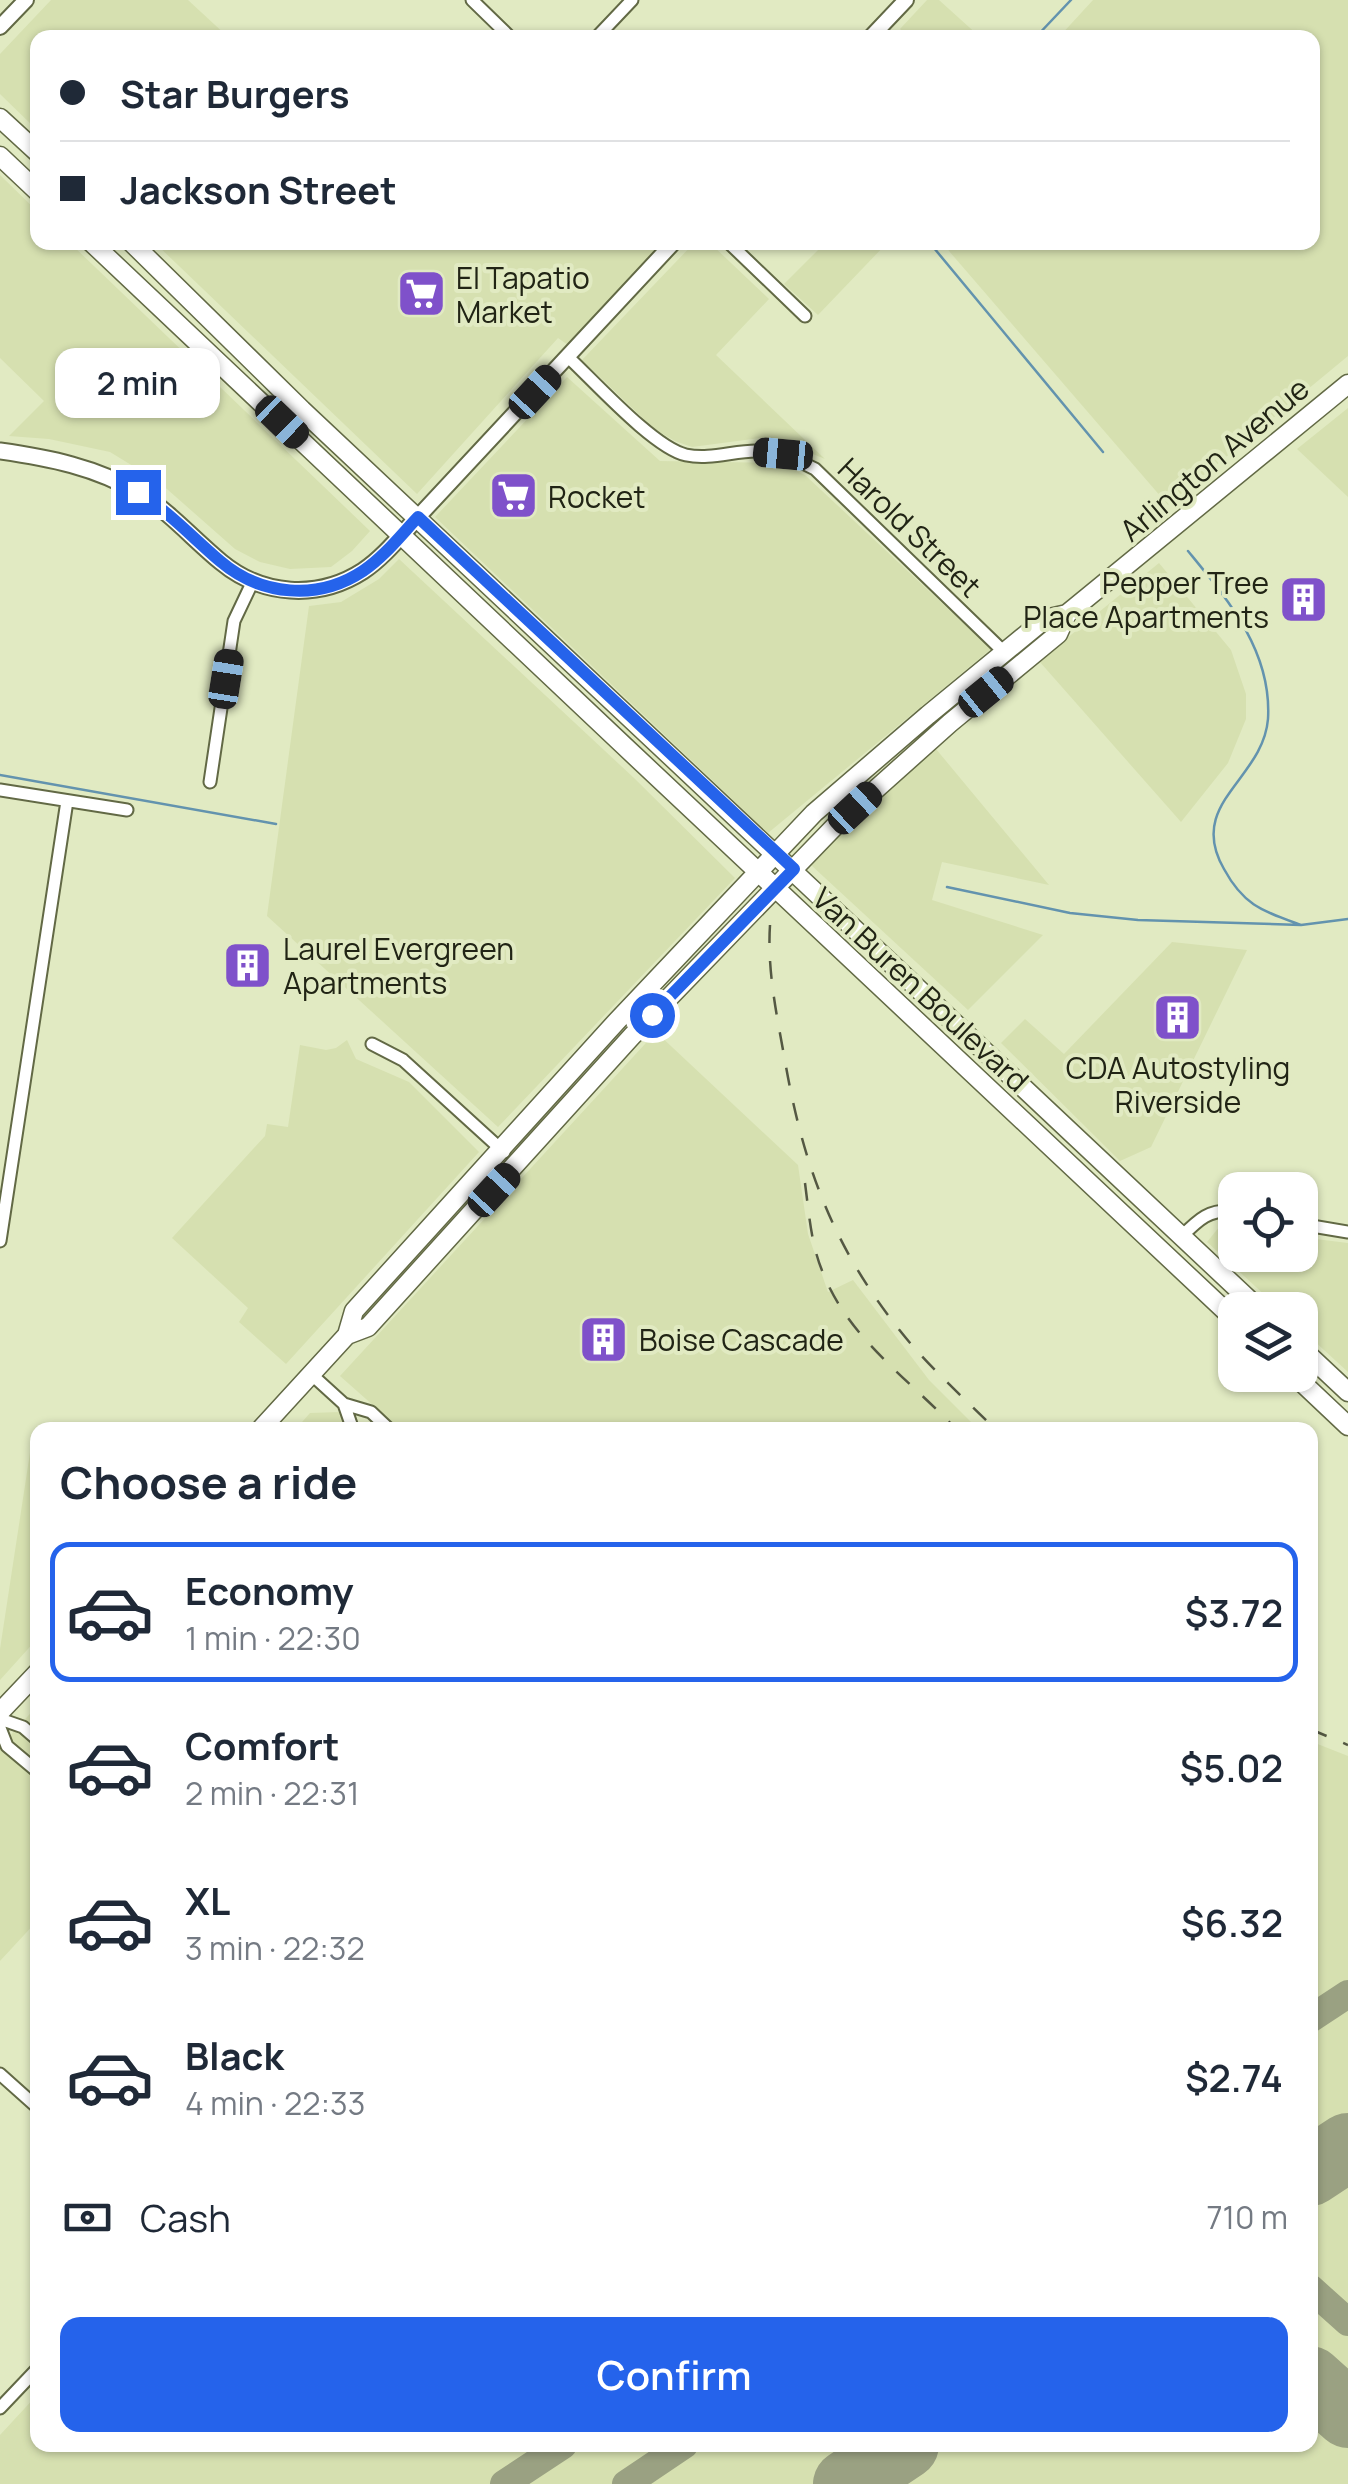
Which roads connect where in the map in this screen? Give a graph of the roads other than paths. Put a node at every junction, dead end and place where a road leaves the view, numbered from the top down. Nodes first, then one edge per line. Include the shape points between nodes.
1 (26, 0) edge
2 (472, 0) edge
3 (632, 0) edge
4 (906, 0) edge
5 (0, 27) edge
6 (503, 30) edge
7 (604, 30) edge
8 (878, 30) edge
9 (0, 118) edge
10 (30, 146) edge
11 (0, 156) edge
12 (30, 184) edge
13 (100, 250) edge
14 (138, 250) edge
15 (667, 250) edge
16 (736, 250) edge
17 (192, 302) junction
18 (805, 316) dead end
19 (174, 320) junction
20 (568, 356) junction
21 (1348, 384) edge
22 (0, 451) edge
23 (418, 517) junction
24 (401, 535) junction
25 (252, 583) junction
26 (1067, 614) junction
27 (1005, 653) junction
28 (543, 668) junction
29 (970, 706) junction
30 (631, 717) junction
31 (615, 735) junction
32 (686, 769) junction
33 (210, 782) dead end
34 (0, 790) edge
35 (67, 801) junction
36 (127, 810) dead end
37 (776, 853) junction
38 (794, 869) junction
39 (757, 872) junction
40 (773, 889) junction
41 (372, 1044) dead end
42 (500, 1149) junction
43 (518, 1165) junction
44 (1218, 1210) edge
45 (1318, 1227) edge
46 (1348, 1232) edge
47 (1182, 1237) junction
48 (0, 1241) edge
49 (1241, 1292) edge
50 (1218, 1304) edge
51 (347, 1335) junction
52 (1318, 1364) edge
53 (311, 1374) junction
54 (1312, 1392) edge
55 (1348, 1392) edge
56 (344, 1404) junction
57 (267, 1422) edge
58 (350, 1422) edge
59 (382, 1422) edge
60 (1348, 1426) edge
61 (30, 1681) edge
62 (0, 1716) edge
63 (0, 1728) edge
64 (30, 1733) edge
65 (30, 1765) edge
66 (0, 2074) edge
67 (30, 2101) edge
68 (30, 2376) edge
69 (0, 2408) edge

1 - 5 street
2 - 6 street
3 - 7 street
4 - 8 street
9 - 10 main road
11 - 12 main road
13 - 19 main road, Van Buren Boulevard
14 - 17 main road, Van Buren Boulevard
15 - 20 street
16 - 18 street
17 - 19 main road
17 - 23 main road, Van Buren Boulevard
19 - 24 main road, Van Buren Boulevard
20 - 23 street
20 - 27 street, Harold Street via 658,441 684,455 754,451 783,454 814,468
21 - 26 main road, Arlington Avenue
22 - 25 main road via 73,464 118,481
23 - 24 main road
23 - 30 main road, Van Buren Boulevard
24 - 25 main road via 363,571 326,587 269,590
24 - 28 main road, Van Buren Boulevard
25 - 33 street via 234,621
26 - 27 main road, Arlington Avenue via 1045,619
26 - 29 main road, Arlington Avenue via 1058,634
27 - 29 main road via 1010,664
27 - 37 main road, Arlington Avenue via 834,795
28 - 30 main road via 571,680 612,716
28 - 31 main road, Van Buren Boulevard
29 - 38 main road, Arlington Avenue
30 - 32 main road, Van Buren Boulevard
31 - 32 main road
31 - 39 main road, Van Buren Boulevard
32 - 37 main road, Van Buren Boulevard
34 - 35 street
35 - 36 street
35 - 48 street
37 - 38 main road, Van Buren Boulevard
37 - 39 main road, Arlington Avenue
38 - 40 main road, Arlington Avenue
38 - 47 main road, Van Buren Boulevard
39 - 40 main road, Van Buren Boulevard
39 - 42 main road, Arlington Avenue
40 - 43 main road, Arlington Avenue
40 - 50 main road, Van Buren Boulevard
41 - 42 street via 402,1060
42 - 43 street
42 - 51 main road, Arlington Avenue via 354,1311
43 - 51 main road, Arlington Avenue via 368,1327
44 - 47 street via 1203,1215
45 - 46 street
47 - 49 main road, Van Buren Boulevard
51 - 53 main road, Arlington Avenue
52 - 55 main road
53 - 56 street
53 - 57 main road, Arlington Avenue
54 - 60 main road
56 - 58 street
56 - 59 street
61 - 62 main road
62 - 64 street
63 - 65 street via 7,1746
66 - 67 street
68 - 69 street

